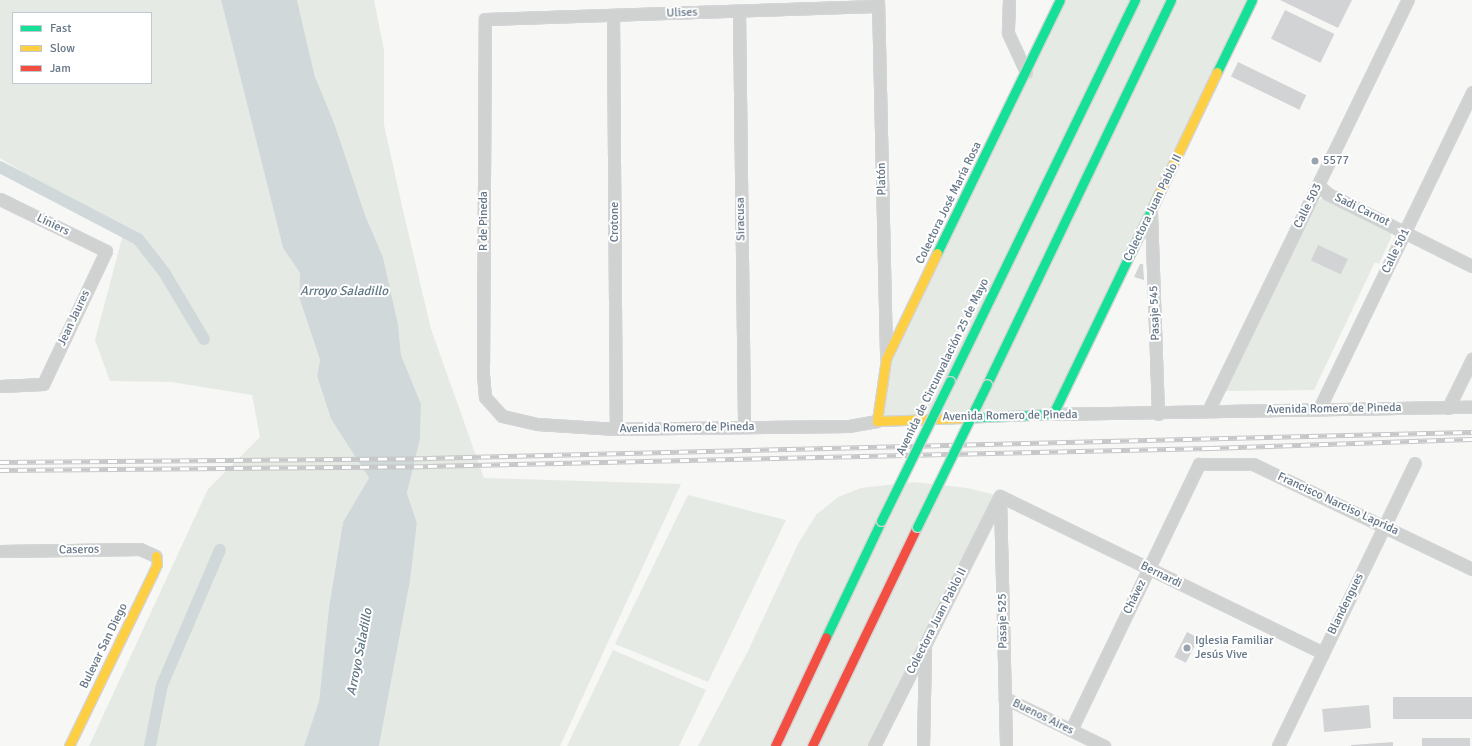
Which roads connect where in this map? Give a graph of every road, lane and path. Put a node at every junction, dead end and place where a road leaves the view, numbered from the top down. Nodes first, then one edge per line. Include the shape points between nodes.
1 (1009, 0) edge
2 (1060, 0) edge
3 (1130, 0) edge
4 (1135, 0) edge
5 (1171, 0) edge
6 (1252, 0) edge
7 (1408, 0) edge
8 (878, 3) edge
9 (739, 11) junction
10 (613, 15) junction
11 (485, 19) joint
12 (1166, 34) dead end
13 (1117, 36) junction
14 (1026, 72) junction
15 (1472, 92) edge
16 (1091, 163) junction
17 (1318, 185) junction
18 (0, 199) edge
19 (1151, 213) junction
20 (1405, 232) junction
21 (106, 251) joint
22 (1472, 266) edge
23 (886, 359) junction
24 (1472, 359) edge
25 (0, 386) edge
26 (1472, 407) edge
27 (1448, 408) junction
28 (1319, 409) junction
29 (1208, 411) junction
30 (1053, 414) junction
31 (1158, 414) junction
32 (502, 416) joint
33 (877, 421) junction
34 (744, 427) junction
35 (616, 429) junction
36 (1415, 463) dead end
37 (1199, 464) joint
38 (1000, 496) junction
39 (1384, 526) junction
40 (0, 551) edge
41 (156, 556) joint
42 (1149, 569) junction
43 (1472, 569) edge
44 (926, 643) junction
45 (1323, 653) junction
46 (1005, 698) junction
47 (1071, 730) junction
48 (69, 746) edge
49 (774, 746) edge
50 (812, 746) edge
51 (874, 746) edge
52 (923, 746) edge
53 (1006, 746) edge
54 (1104, 746) edge
55 (1278, 746) edge

1 - 14 street via 1008,33
2 - 14 main road, Colectora José María Rosa
3 - 13 main road
4 - 13 main road, Avenida de Circunvalación 25 de Mayo
5 - 16 main road
6 - 19 main road, Colectora Juan Pablo II
7 - 17 street, Calle 503
8 - 9 street, Ulises
8 - 23 street, Platón
9 - 10 street, Ulises
9 - 34 street, Siracusa
10 - 11 street, Ulises
10 - 35 street, Crotone
11 - 32 street, R de Pineda via 483,373 485,397
12 - 16 main road
13 - 49 main road, Avenida de Circunvalación 25 de Mayo, bridge
14 - 23 main road, Colectora José María Rosa
15 - 20 street, Calle 501
16 - 50 main road, bridge
17 - 20 street, Sadi Carnot via 1328,194
17 - 29 street, Calle 503
18 - 21 street, Liniers
19 - 30 main road, Colectora Juan Pablo II
19 - 31 street, Pasaje 545
20 - 22 street, Sadi Carnot
20 - 28 street, Calle 501
21 - 25 street, Jean Jaures via 43,384
23 - 33 main road, Colectora José María Rosa
24 - 27 street
26 - 27 street, Avenida Romero de Pineda
27 - 28 street, Avenida Romero de Pineda
28 - 29 street, Avenida Romero de Pineda
29 - 31 street, Avenida Romero de Pineda
30 - 31 street, Avenida Romero de Pineda
30 - 33 main road, Avenida Romero de Pineda
32 - 35 street, Avenida Romero de Pineda via 537,424
33 - 34 street, Avenida Romero de Pineda via 849,426
34 - 35 street, Avenida Romero de Pineda
36 - 39 street, Blandengues
37 - 39 street, Francisco Narciso Laprida via 1253,464
37 - 42 street, Chávez
38 - 42 street, Bernardi
38 - 44 street, Colectora Juan Pablo II
38 - 46 street, Pasaje 525
39 - 43 street, Francisco Narciso Laprida
39 - 45 street, Blandengues
40 - 41 street, Caseros via 140,549
41 - 48 main road, Bulevar San Diego via 157,564 153,573
42 - 45 street, Bernardi
42 - 47 street, Chávez
44 - 51 street, Colectora Juan Pablo II
44 - 52 street
45 - 55 street, Blandengues
46 - 47 street, Buenos Aires
46 - 53 street, Pasaje 525
47 - 54 street, Buenos Aires

